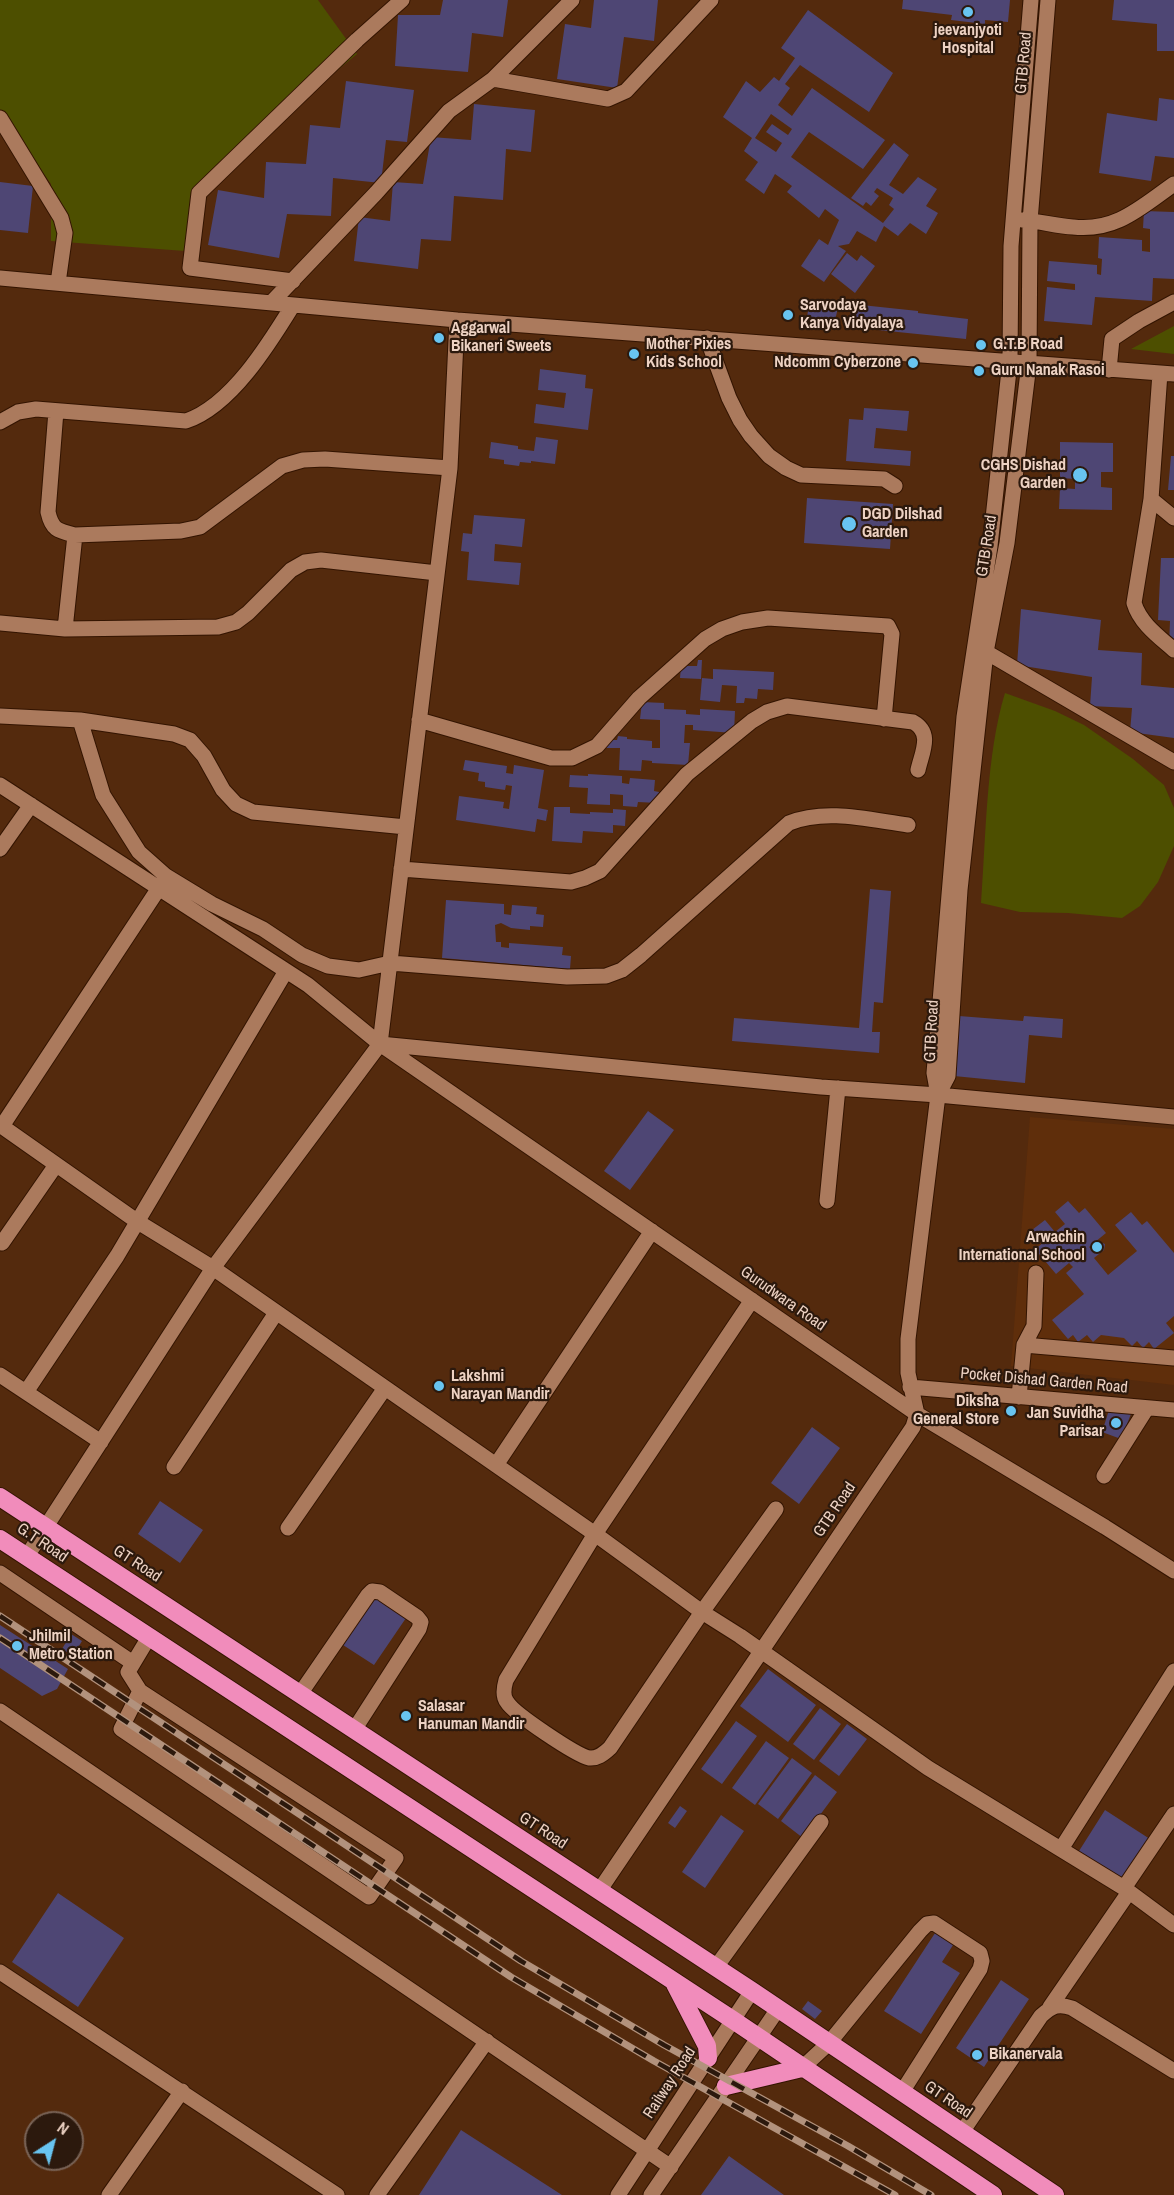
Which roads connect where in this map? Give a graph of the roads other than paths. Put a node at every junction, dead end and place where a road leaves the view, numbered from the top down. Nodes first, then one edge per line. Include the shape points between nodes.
1 (402, 0) edge
2 (572, 0) edge
3 (711, 0) edge
4 (1031, 0) edge
5 (1048, 0) edge
6 (493, 79) junction
7 (0, 118) edge
8 (1174, 184) edge
9 (1013, 220) junction
10 (1030, 221) junction
11 (0, 278) edge
12 (293, 281) junction
13 (58, 283) junction
14 (1174, 302) edge
15 (272, 303) junction
16 (293, 305) junction
17 (457, 320) junction
18 (706, 338) junction
19 (1010, 361) junction
20 (1029, 364) junction
21 (1109, 370) junction
22 (1167, 374) edge
23 (56, 411) junction
24 (0, 422) edge
25 (450, 468) junction
26 (895, 486) dead end
27 (1151, 499) junction
28 (1174, 518) edge
29 (75, 535) junction
30 (437, 573) junction
31 (0, 623) edge
32 (65, 629) junction
33 (1174, 650) edge
34 (980, 651) junction
35 (0, 716) edge
36 (884, 718) junction
37 (80, 720) junction
38 (419, 720) junction
39 (1174, 762) edge
40 (918, 770) dead end
41 (0, 785) edge
42 (31, 805) junction
43 (908, 825) dead end
44 (406, 827) junction
45 (0, 849) edge
46 (401, 869) junction
47 (159, 888) junction
48 (390, 963) junction
49 (286, 971) junction
50 (380, 1044) junction
51 (838, 1088) junction
52 (938, 1095) junction
53 (1174, 1117) edge
54 (1, 1126) edge
55 (56, 1165) junction
56 (827, 1201) dead end
57 (138, 1222) junction
58 (652, 1231) junction
59 (2, 1243) dead end
60 (213, 1268) junction
61 (1036, 1273) dead end
62 (752, 1300) junction
63 (276, 1313) junction
64 (1024, 1345) junction
65 (1174, 1358) edge
66 (0, 1375) edge
67 (385, 1388) junction
68 (910, 1388) junction
69 (26, 1392) junction
70 (1019, 1397) junction
71 (1147, 1408) junction
72 (1174, 1410) edge
73 (917, 1414) junction
74 (100, 1442) junction
75 (496, 1465) junction
76 (174, 1467) dead end
77 (1104, 1476) dead end
78 (4, 1500) edge
79 (776, 1509) dead end
80 (46, 1526) junction
81 (288, 1528) dead end
82 (595, 1534) junction
83 (0, 1539) edge
84 (27, 1556) junction
85 (1174, 1571) edge
86 (0, 1573) edge
87 (702, 1612) junction
88 (149, 1637) junction
89 (762, 1652) junction
90 (133, 1664) junction
91 (1174, 1671) edge
92 (140, 1691) junction
93 (300, 1694) junction
94 (0, 1711) edge
95 (354, 1730) junction
96 (1174, 1815) edge
97 (821, 1822) dead end
98 (1061, 1849) junction
99 (1126, 1890) junction
100 (599, 1891) junction
101 (1174, 1925) edge
102 (716, 1967) junction
103 (2, 1977) edge
104 (674, 1983) junction
105 (752, 1991) junction
106 (1050, 2007) junction
107 (778, 2009) junction
108 (733, 2020) junction
109 (759, 2038) junction
110 (487, 2041) junction
111 (829, 2043) junction
112 (708, 2058) junction
113 (802, 2068) junction
114 (1174, 2071) edge
115 (726, 2086) junction
116 (182, 2091) junction
117 (902, 2092) junction
118 (962, 2132) junction
119 (648, 2151) junction
120 (671, 2167) junction
121 (109, 2195) edge
122 (338, 2195) edge
123 (377, 2195) edge
124 (618, 2195) edge
125 (651, 2195) edge
126 (993, 2195) edge
127 (1054, 2195) edge

1 - 12 street via 199,193 190,268
2 - 6 street
3 - 6 street via 626,91 608,99
4 - 9 street, GTB Road
5 - 10 street, GTB Road
6 - 12 street via 449,111
7 - 13 street via 61,218 65,233
8 - 10 street via 1111,225 1081,228
9 - 10 street
9 - 19 street, GTB Road
10 - 20 street, GTB Road
11 - 13 street
12 - 15 street
13 - 15 street
14 - 21 street via 1112,339
15 - 16 street
16 - 17 street
16 - 23 street via 265,350 213,407 198,417 186,421
17 - 18 street
17 - 25 street
18 - 19 street
18 - 26 street via 740,420 769,456 801,475 884,479
19 - 20 street
19 - 34 street, GTB Road
20 - 21 street
20 - 34 street, GTB Road via 1007,543
21 - 22 street
22 - 27 street
23 - 24 street via 18,412
23 - 29 street via 48,512 50,523 59,531
25 - 29 street via 303,460 282,466 200,527
25 - 30 street
27 - 28 street
27 - 33 street via 1134,603 1151,630
29 - 32 street
30 - 32 street via 321,560 305,562 291,570 236,622 218,627
30 - 38 street
31 - 32 street
34 - 39 street
34 - 52 street, GTB Road via 971,718 948,1076
35 - 37 street
36 - 38 street via 892,634 888,626 768,618 741,622 705,639 639,698 597,746 572,758 551,758
36 - 40 street via 921,727 926,736
36 - 46 street via 787,706 766,712 687,774 600,871 585,878 571,882
37 - 44 street via 174,734 190,740 223,790 236,804 253,812
37 - 48 street via 103,795 139,852 166,876 328,966 359,970
38 - 44 street
41 - 42 street, Gurudwara Road
42 - 45 street
42 - 47 street, Gurudwara Road
43 - 48 street via 824,815 789,822 641,955 622,970 606,975 567,977
44 - 46 street
46 - 48 street
47 - 49 street, Gurudwara Road
47 - 54 street
48 - 50 street
49 - 50 street, Gurudwara Road
49 - 57 street
50 - 51 street
50 - 58 street, Gurudwara Road
50 - 60 street
51 - 52 street
51 - 56 street
52 - 53 street
52 - 68 street, GTB Road via 908,1339
54 - 55 street
55 - 57 street
55 - 59 street
57 - 60 street
57 - 69 street
58 - 62 street, Gurudwara Road
58 - 75 street
60 - 63 street
60 - 74 street
61 - 64 street via 1034,1326
62 - 73 street, Gurudwara Road
62 - 82 street
63 - 67 street
63 - 76 street
64 - 65 street
64 - 70 street
66 - 69 street
67 - 75 street
67 - 81 street
68 - 70 street, Pocket Dishad Garden Road
68 - 73 street, GTB Road
69 - 74 street
70 - 71 street, Pocket Dishad Garden Road
71 - 72 street, Pocket Dishad Garden Road
71 - 77 street
73 - 85 street, Gurudwara Road
73 - 89 street, GTB Road via 913,1427
74 - 80 street
75 - 82 street
78 - 80 highway, GT Road
79 - 87 street
80 - 84 street
80 - 93 highway, GT Road
82 - 87 street
82 - 87 street via 506,1680 505,1700 514,1711 579,1754 600,1756 610,1748
83 - 84 highway, G.T Road
84 - 88 highway, G.T Road
86 - 90 street
87 - 89 street
88 - 90 street
88 - 104 highway
89 - 98 street via 928,1768
89 - 100 street, GTB Road
90 - 92 street via 128,1672
91 - 98 street
92 - 92 street via 396,1858 369,1897 121,1729
93 - 95 highway, GT Road
93 - 95 street via 368,1595 380,1592 421,1622
94 - 110 street
95 - 100 highway, GT Road
96 - 99 street
97 - 102 street
98 - 99 street
99 - 101 street
99 - 106 street
100 - 102 highway, GT Road
102 - 105 highway, GT Road
103 - 116 street
104 - 108 highway
104 - 112 highway via 707,2046
105 - 107 highway, GT Road
105 - 108 street, Railway Road
106 - 114 street via 1061,2004 1072,2008
106 - 118 street
107 - 109 street
107 - 111 highway, GT Road
108 - 109 highway
108 - 112 street, Railway Road
109 - 113 highway
109 - 115 street
110 - 119 street
110 - 123 street
111 - 113 street
111 - 117 highway, GT Road
111 - 117 street via 927,1924 934,1923 980,1953 980,1970
112 - 119 street, Railway Road
113 - 115 highway
113 - 126 highway
115 - 120 street
116 - 121 street
116 - 122 street
117 - 118 highway, GT Road
118 - 127 highway, GT Road
119 - 120 street
119 - 124 street, Railway Road
120 - 125 street

